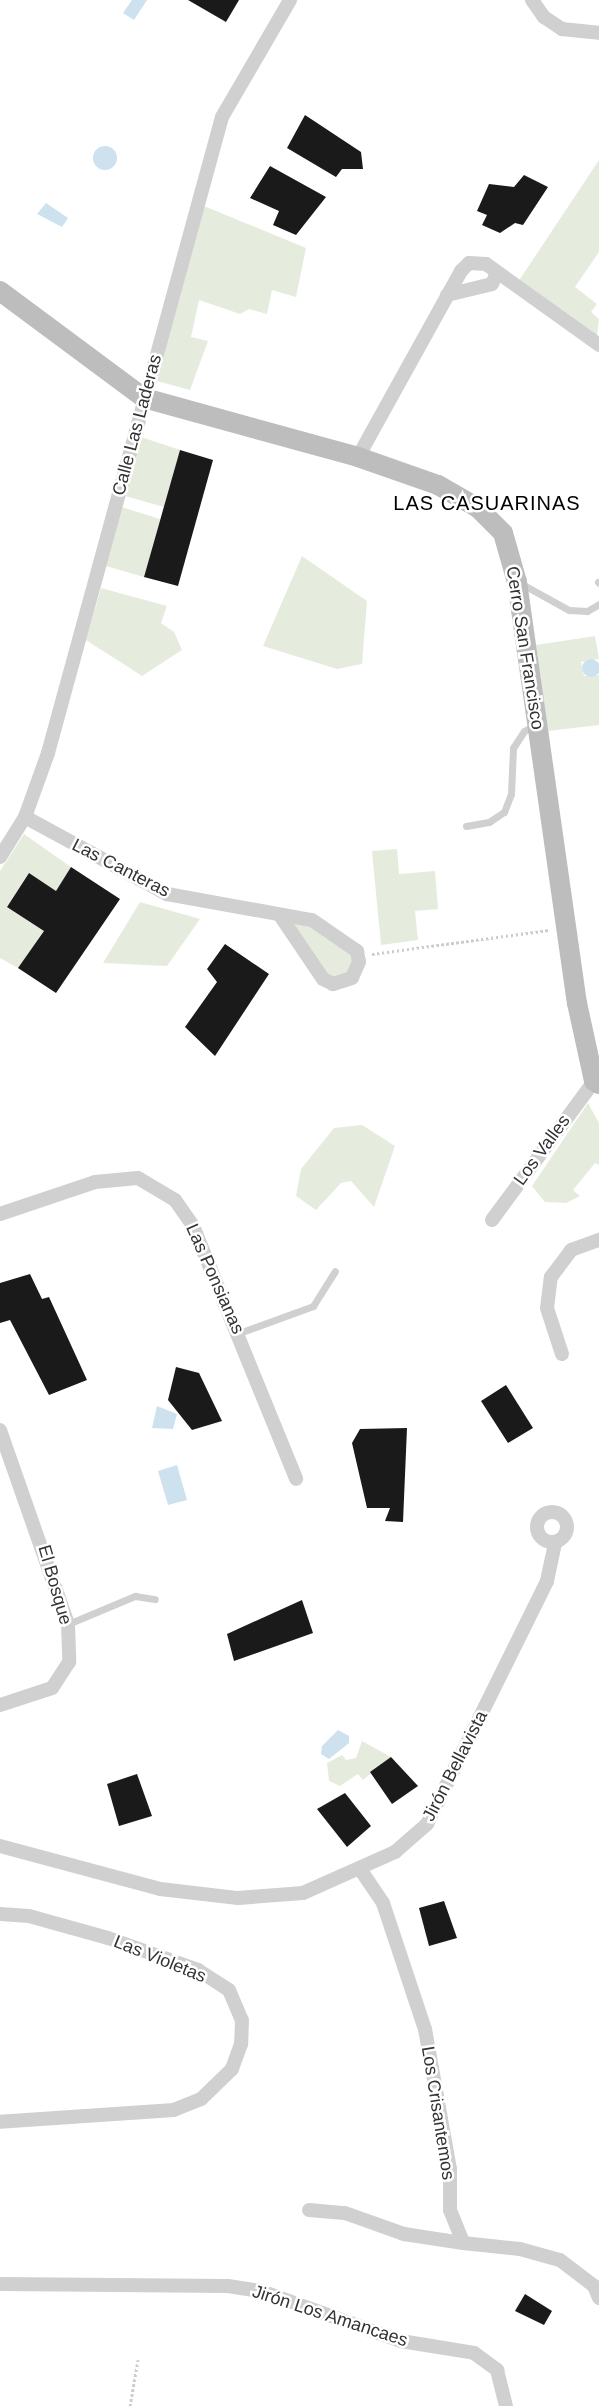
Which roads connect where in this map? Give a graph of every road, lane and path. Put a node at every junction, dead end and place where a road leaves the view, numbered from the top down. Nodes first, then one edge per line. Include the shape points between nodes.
1 (290, 0) edge
2 (532, 0) edge
3 (599, 33) edge
4 (497, 273) junction
5 (0, 291) edge
6 (447, 296) junction
7 (599, 345) edge
8 (144, 398) junction
9 (358, 457) junction
10 (517, 582) junction
11 (599, 604) edge
12 (538, 724) junction
13 (25, 817) junction
14 (466, 826) dead end
15 (0, 857) edge
16 (281, 916) junction
17 (567, 927) junction
18 (358, 955) junction
19 (597, 1086) edge
20 (0, 1214) edge
21 (492, 1220) dead end
22 (599, 1240) edge
23 (334, 1271) dead end
24 (239, 1333) junction
25 (562, 1354) dead end
26 (0, 1430) edge
27 (296, 1479) dead end
28 (555, 1542) dead end
29 (155, 1599) dead end
30 (68, 1624) junction
31 (0, 1705) edge
32 (0, 1846) edge
33 (360, 1869) junction
34 (0, 1914) edge
35 (0, 2122) edge
36 (309, 2210) dead end
37 (463, 2243) junction
38 (0, 2284) edge
39 (599, 2298) edge
40 (138, 2360) dead end
41 (130, 2406) edge
42 (506, 2406) edge

1 - 8 street, Calle Las Laderas via 222,117
2 - 3 street via 544,17 562,29
4 - 6 street via 492,284
4 - 6 street via 486,264 470,263
4 - 7 street
5 - 8 street, Cerro San Francisco
6 - 9 street
8 - 9 street, Cerro San Francisco
8 - 13 street, Calle Las Laderas via 48,753
9 - 10 street, Cerro San Francisco via 438,485 478,508 502,533
10 - 11 lane via 569,610 587,611
10 - 12 street, Cerro San Francisco
12 - 14 lane via 524,731 513,748 511,794 504,812 489,822
12 - 17 street, Cerro San Francisco
13 - 15 street, Calle Las Laderas
13 - 16 street, Las Canteras via 167,894
16 - 18 street, Las Canteras via 312,920 350,943
16 - 18 street via 322,979 333,984 352,978
17 - 18 path
17 - 19 street, Cerro San Francisco
19 - 21 street, Los Valles
20 - 24 street, Las Ponsianas via 95,1182 138,1178 175,1200 194,1226
22 - 25 street via 571,1250 551,1277 546,1308
23 - 24 lane via 313,1306
24 - 27 street, Las Ponsianas
26 - 30 street, El Bosque
28 - 33 street, Jirón Bellavista via 547,1582 427,1824 395,1852
29 - 30 lane via 135,1596
30 - 31 street, El Bosque via 69,1662 52,1688
32 - 33 street, Jirón Bellavista via 160,1889 238,1898 303,1893
33 - 37 street, Los Crisantemos via 383,1903 425,2029 450,2169 450,2210
34 - 35 street, Las Violetas via 29,1916 198,1970 230,1990 242,2020 232,2069 201,2099 174,2110
36 - 37 street via 345,2213 404,2234
37 - 39 street via 520,2250 560,2260 594,2286
38 - 42 street, Jirón Los Amancaes via 228,2286 260,2291 401,2341 474,2353 497,2370
40 - 41 path

